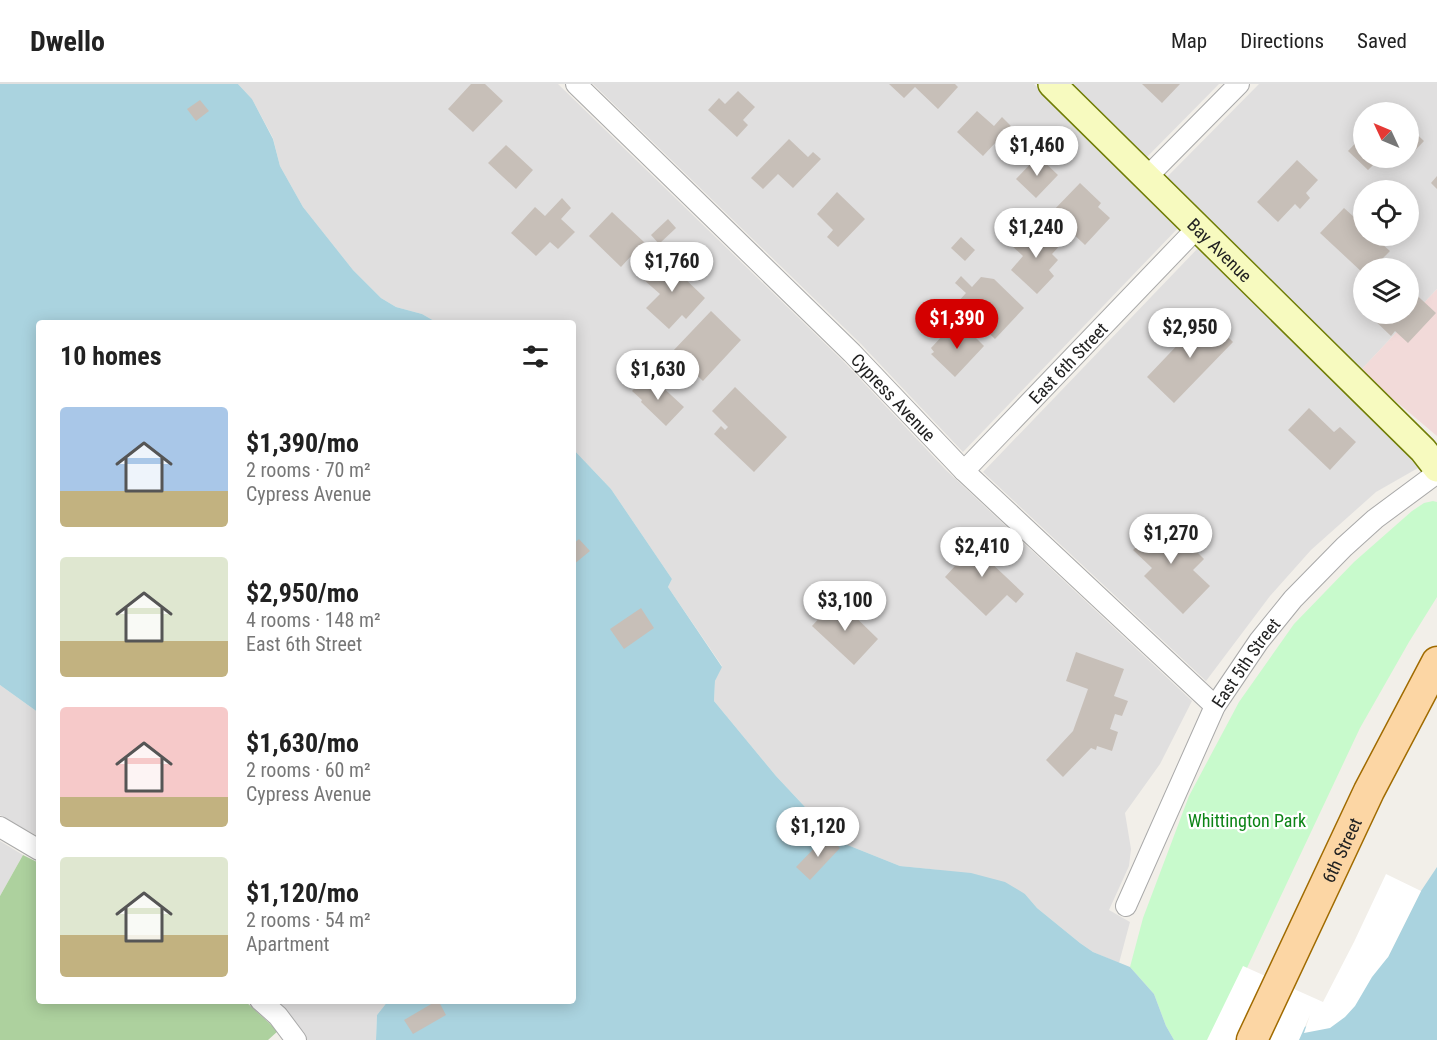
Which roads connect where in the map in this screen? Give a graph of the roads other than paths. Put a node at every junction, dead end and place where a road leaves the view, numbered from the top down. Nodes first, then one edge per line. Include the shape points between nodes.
1 (576, 84) edge
2 (1052, 84) edge
3 (1239, 84) edge
4 (1146, 178) junction
5 (1197, 228) junction
6 (1437, 468) edge
7 (964, 471) junction
8 (1437, 473) edge
9 (1437, 662) edge
10 (1215, 706) junction
11 (0, 827) edge
12 (36, 848) edge
13 (1126, 906) dead end
14 (264, 1004) edge
15 (296, 1040) edge
16 (1252, 1040) edge

1 - 7 street, Cypress Avenue via 852,353
2 - 4 street, Bay Avenue
3 - 4 street
4 - 5 street, Bay Avenue
5 - 6 street, Bay Avenue
5 - 7 street, East 6th Street
7 - 10 street, Cypress Avenue
8 - 10 street, East 5th Street via 1375,519 1293,599
9 - 16 main road, 6th Street via 1374,782
10 - 13 street, East 5th Street
11 - 12 street
14 - 15 street

